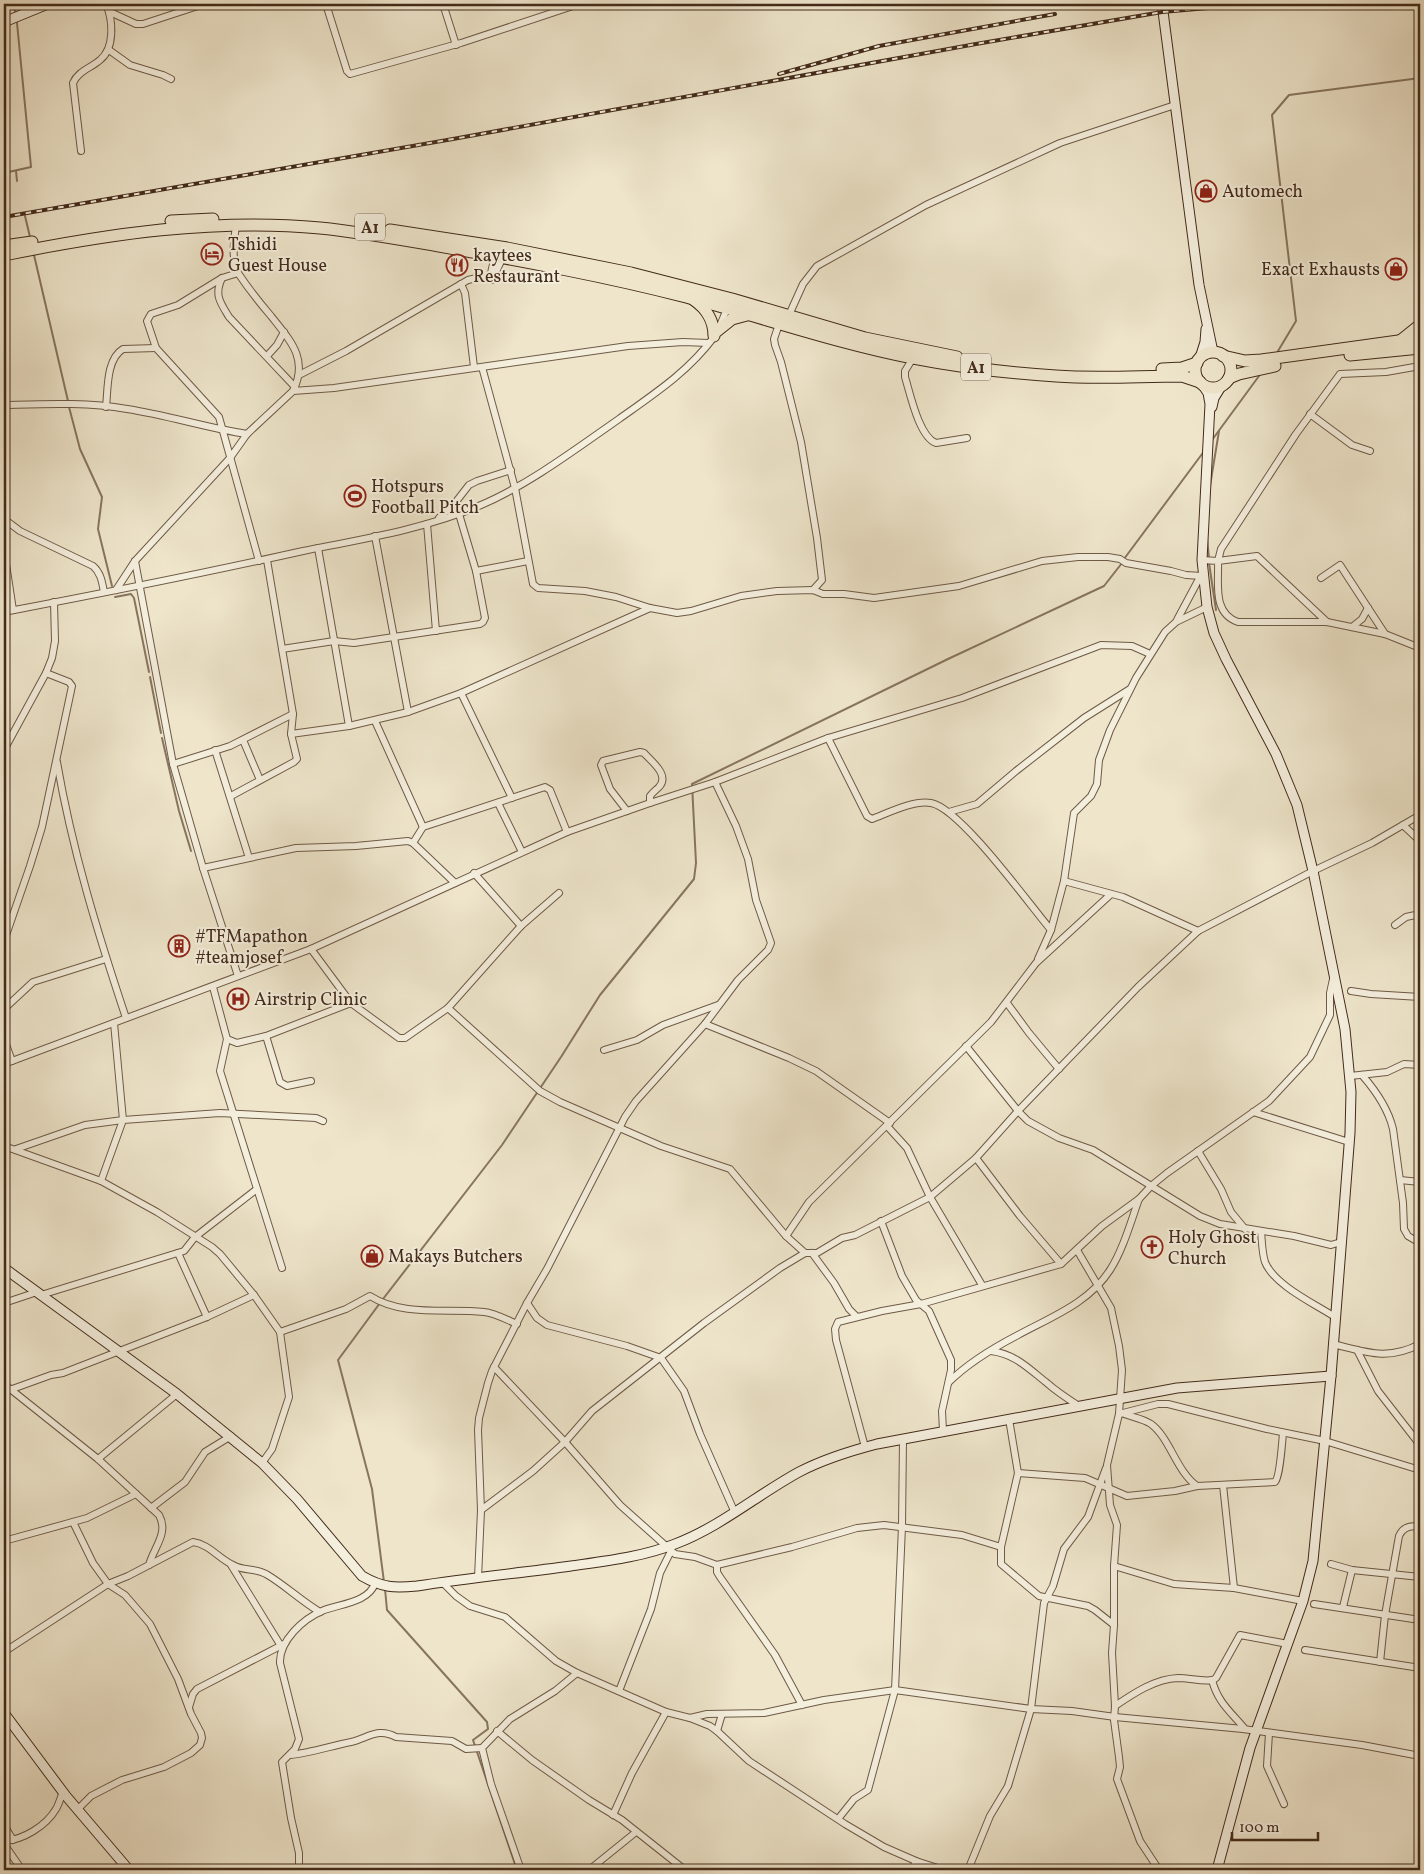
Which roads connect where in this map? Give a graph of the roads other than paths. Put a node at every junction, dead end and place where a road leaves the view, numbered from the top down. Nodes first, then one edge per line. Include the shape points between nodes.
1 (48, 4) edge
2 (106, 4) edge
3 (204, 4) edge
4 (326, 4) edge
5 (442, 4) edge
6 (579, 4) edge
7 (1162, 4) edge
8 (110, 12) junction
9 (4, 22) edge
10 (456, 45) junction
11 (108, 50) junction
12 (171, 79) dead end
13 (1176, 105) junction
14 (81, 151) dead end
15 (236, 225) junction
16 (4, 246) edge
17 (500, 252) junction
18 (4, 254) edge
19 (238, 272) junction
20 (222, 278) junction
21 (461, 284) junction
22 (688, 298) junction
23 (730, 303) junction
24 (789, 315) junction
25 (756, 317) junction
26 (779, 324) junction
27 (1420, 324) edge
28 (1206, 326) junction
29 (284, 332) junction
30 (713, 337) junction
31 (1420, 338) edge
32 (1400, 341) junction
33 (156, 348) junction
34 (1420, 348) edge
35 (1218, 354) junction
36 (267, 356) junction
37 (913, 358) junction
38 (1198, 360) junction
39 (1420, 366) edge
40 (474, 367) junction
41 (482, 367) junction
42 (299, 376) junction
43 (1226, 381) junction
44 (1201, 383) junction
45 (294, 389) junction
46 (4, 405) edge
47 (106, 407) junction
48 (1310, 414) junction
49 (1210, 416) junction
50 (224, 430) junction
51 (247, 434) junction
52 (966, 438) dead end
53 (1370, 451) dead end
54 (230, 458) junction
55 (511, 470) junction
56 (516, 488) junction
57 (458, 514) junction
58 (4, 519) edge
59 (436, 521) junction
60 (427, 524) junction
61 (375, 536) junction
62 (318, 548) junction
63 (4, 551) edge
64 (267, 560) junction
65 (1202, 560) junction
66 (134, 561) junction
67 (528, 561) junction
68 (1218, 561) junction
69 (259, 562) junction
70 (476, 570) junction
71 (1201, 576) junction
72 (1321, 578) dead end
73 (139, 586) junction
74 (116, 590) junction
75 (813, 590) junction
76 (104, 592) junction
77 (54, 602) junction
78 (1207, 607) junction
79 (650, 608) junction
80 (1368, 608) junction
81 (13, 610) junction
82 (4, 612) edge
83 (1176, 622) junction
84 (1327, 622) junction
85 (1352, 627) junction
86 (436, 631) junction
87 (1385, 634) junction
88 (393, 638) junction
89 (334, 641) junction
90 (1420, 648) edge
91 (282, 649) junction
92 (1150, 654) junction
93 (46, 672) junction
94 (1130, 689) junction
95 (461, 693) junction
96 (408, 712) junction
97 (293, 714) junction
98 (375, 720) junction
99 (349, 726) junction
100 (291, 734) junction
101 (828, 738) junction
102 (243, 740) junction
103 (4, 750) edge
104 (215, 750) junction
105 (56, 758) junction
106 (173, 764) junction
107 (260, 780) junction
108 (715, 782) junction
109 (231, 796) junction
110 (512, 798) junction
111 (650, 802) junction
112 (498, 803) junction
113 (627, 811) junction
114 (949, 812) junction
115 (1420, 815) edge
116 (1403, 825) junction
117 (423, 827) junction
118 (568, 832) junction
119 (1420, 842) edge
120 (413, 843) junction
121 (522, 852) junction
122 (249, 858) junction
123 (203, 868) junction
124 (1313, 870) junction
125 (474, 873) junction
126 (1064, 881) junction
127 (455, 883) junction
128 (559, 893) dead end
129 (1110, 895) junction
130 (1420, 914) edge
131 (1395, 925) dead end
132 (521, 926) junction
133 (1051, 930) junction
134 (1198, 931) junction
135 (4, 940) edge
136 (311, 949) junction
137 (106, 959) junction
138 (1036, 963) junction
139 (1334, 972) junction
140 (238, 976) junction
141 (213, 986) junction
142 (1350, 990) dead end
143 (1420, 997) edge
144 (351, 1003) junction
145 (1007, 1003) junction
146 (720, 1004) junction
147 (448, 1008) junction
148 (4, 1009) edge
149 (126, 1018) junction
150 (114, 1023) junction
151 (705, 1024) junction
152 (266, 1036) junction
153 (4, 1039) edge
154 (228, 1039) junction
155 (966, 1046) junction
156 (604, 1050) dead end
157 (12, 1061) junction
158 (4, 1064) edge
159 (1420, 1065) edge
160 (1059, 1068) junction
161 (1362, 1075) junction
162 (1350, 1076) junction
163 (311, 1081) dead end
164 (1018, 1111) junction
165 (1253, 1112) junction
166 (232, 1113) junction
167 (123, 1120) junction
168 (323, 1121) dead end
169 (888, 1125) junction
170 (619, 1127) junction
171 (1349, 1142) junction
172 (4, 1146) edge
173 (16, 1149) junction
174 (1198, 1151) junction
175 (976, 1158) junction
176 (1400, 1180) junction
177 (101, 1181) junction
178 (1420, 1182) edge
179 (1151, 1186) junction
180 (257, 1189) junction
181 (930, 1197) junction
182 (1138, 1199) junction
183 (881, 1221) junction
184 (1245, 1229) junction
185 (1261, 1231) junction
186 (786, 1236) junction
187 (195, 1237) junction
188 (1341, 1242) junction
189 (1420, 1243) edge
190 (1077, 1250) junction
191 (178, 1253) junction
192 (808, 1253) junction
193 (1061, 1264) junction
194 (4, 1268) edge
195 (282, 1268) dead end
196 (982, 1285) junction
197 (1098, 1285) junction
198 (39, 1294) junction
199 (254, 1295) junction
200 (526, 1303) junction
201 (4, 1304) edge
202 (921, 1304) junction
203 (207, 1317) junction
204 (857, 1317) junction
205 (1335, 1317) junction
206 (517, 1324) junction
207 (280, 1332) junction
208 (1333, 1344) junction
209 (1419, 1345) edge
210 (119, 1350) junction
211 (1357, 1350) junction
212 (991, 1351) junction
213 (661, 1358) junction
214 (952, 1362) junction
215 (965, 1366) junction
216 (494, 1367) junction
217 (1331, 1376) junction
218 (949, 1382) junction
219 (4, 1384) edge
220 (7, 1391) edge
221 (177, 1394) junction
222 (1119, 1398) junction
223 (1079, 1406) junction
224 (1120, 1413) junction
225 (1009, 1419) junction
226 (943, 1431) junction
227 (1283, 1433) junction
228 (231, 1436) junction
229 (903, 1439) junction
230 (1325, 1441) junction
231 (565, 1442) junction
232 (1420, 1445) edge
233 (865, 1447) junction
234 (98, 1459) junction
235 (262, 1463) junction
236 (1107, 1464) junction
237 (1420, 1470) edge
238 (1018, 1473) junction
239 (1099, 1483) junction
240 (1223, 1485) junction
241 (1197, 1486) junction
242 (1109, 1489) junction
243 (136, 1494) junction
244 (151, 1508) junction
245 (481, 1510) junction
246 (735, 1513) junction
247 (73, 1522) junction
248 (902, 1526) junction
249 (1420, 1527) edge
250 (4, 1541) edge
251 (1001, 1547) junction
252 (669, 1549) junction
253 (1331, 1564) dead end
254 (149, 1565) junction
255 (231, 1565) junction
256 (716, 1565) junction
257 (1114, 1566) junction
258 (1352, 1570) junction
259 (1393, 1575) junction
260 (478, 1578) junction
261 (1420, 1578) edge
262 (442, 1582) junction
263 (108, 1584) junction
264 (375, 1584) junction
265 (1234, 1588) junction
266 (1046, 1598) junction
267 (1303, 1601) junction
268 (1314, 1604) dead end
269 (1343, 1607) junction
270 (320, 1612) junction
271 (1386, 1615) junction
272 (1420, 1620) edge
273 (1114, 1624) junction
274 (1288, 1644) junction
275 (283, 1645) junction
276 (1306, 1650) dead end
277 (4, 1652) edge
278 (1380, 1662) junction
279 (1420, 1668) edge
280 (577, 1673) junction
281 (1212, 1680) junction
282 (896, 1690) junction
283 (619, 1691) junction
284 (802, 1705) junction
285 (1115, 1706) junction
286 (189, 1708) junction
287 (1031, 1709) junction
288 (666, 1712) junction
289 (4, 1713) edge
290 (722, 1714) junction
291 (1115, 1717) junction
292 (690, 1718) junction
293 (1245, 1729) junction
294 (498, 1730) junction
295 (717, 1731) junction
296 (1256, 1732) junction
297 (1269, 1733) junction
298 (482, 1748) junction
299 (290, 1755) junction
300 (1420, 1756) edge
301 (63, 1791) junction
302 (1284, 1804) dead end
303 (78, 1809) junction
304 (613, 1815) junction
305 (838, 1819) junction
306 (4, 1825) edge
307 (636, 1832) junction
308 (13, 1840) junction
309 (4, 1843) edge
310 (7, 1857) edge
311 (916, 1861) junction
312 (22, 1870) edge
313 (129, 1870) edge
314 (299, 1870) edge
315 (521, 1870) edge
316 (589, 1870) edge
317 (685, 1870) edge
318 (912, 1870) edge
319 (944, 1870) edge
320 (968, 1870) edge
321 (1159, 1870) edge
322 (1217, 1870) edge

1 - 9 street
2 - 8 street
3 - 8 street via 143,24
4 - 10 street via 350,74
5 - 10 street
6 - 10 street
7 - 13 street
8 - 11 street
11 - 12 street via 130,65
11 - 14 street via 73,83
13 - 24 street via 1060,143 926,205 817,266 798,292
13 - 28 street
15 - 17 highway, A1 via 318,228
15 - 18 highway, A1 via 136,232
15 - 19 street via 233,252
16 - 17 highway, A1 via 157,223 274,218 352,225
17 - 21 street via 492,280 475,278
17 - 22 highway, A1
17 - 23 highway, A1 via 631,273
19 - 20 street
19 - 29 street
20 - 33 street via 178,305 151,314 147,326
20 - 36 street via 217,293 228,317
21 - 40 street via 465,293
21 - 42 street
22 - 23 highway, A1
22 - 30 highway via 706,311 713,325
23 - 24 highway, A1
23 - 25 highway, A1
23 - 30 street
24 - 38 highway, A1 via 912,349 1057,369 1182,368
25 - 26 highway, A1
25 - 30 highway via 737,317
26 - 37 highway, A1
26 - 75 street via 774,345 801,442 822,575 820,584
27 - 32 highway
28 - 35 street
28 - 38 street via 1205,342
29 - 36 street
29 - 42 street via 297,354
30 - 41 street
30 - 56 street via 686,370 667,385
31 - 32 highway
32 - 35 highway via 1261,360 1245,361
33 - 47 street via 118,352 112,365
33 - 50 street via 219,417
34 - 43 highway, A1 via 1262,368
35 - 38 highway, A1 via 1206,354
35 - 43 highway via 1230,366
36 - 45 street
37 - 44 highway, A1 via 1058,376 1182,376
37 - 52 street via 904,373 922,431 936,443
38 - 44 highway via 1196,373
39 - 48 street via 1386,372 1340,374
40 - 41 street
40 - 45 street via 334,388
41 - 55 street
42 - 45 street
43 - 44 highway, A1 via 1212,387
43 - 49 street via 1214,398
44 - 49 street via 1208,393
45 - 51 street
46 - 47 street via 74,403
47 - 50 street
48 - 53 street via 1352,444
48 - 68 street via 1220,549
49 - 65 street
50 - 51 street
50 - 54 street
51 - 54 street
54 - 66 street
54 - 69 street
55 - 56 street
55 - 59 street via 469,485 456,503
56 - 57 street
56 - 67 street
57 - 59 street
57 - 70 street
58 - 76 street via 20,531 93,566 101,576
59 - 60 street
60 - 61 street
60 - 86 street
61 - 62 street
61 - 88 street
62 - 64 street
62 - 89 street
63 - 81 street
64 - 69 street
64 - 91 street
65 - 68 street
65 - 71 street
66 - 73 street
66 - 74 street
67 - 70 street
67 - 79 street via 534,587 585,591
68 - 84 street via 1257,556
68 - 84 street via 1219,601 1224,614 1231,620
69 - 73 street
70 - 86 street via 485,618 483,622
71 - 75 street via 1186,576 1108,557 1078,557 1042,561 959,586 874,598 823,594
71 - 78 street
71 - 83 street
72 - 80 street via 1340,565
73 - 74 street
73 - 106 street
74 - 76 street
75 - 79 street via 741,596 677,613
76 - 77 street
77 - 81 street
77 - 93 street via 54,641
78 - 83 street
78 - 124 street via 1226,659 1288,781
79 - 95 street
80 - 85 street
80 - 87 street
81 - 82 street
83 - 92 street
84 - 85 street
85 - 87 street
86 - 88 street
87 - 90 street
88 - 89 street via 354,643
88 - 96 street
89 - 91 street
89 - 99 street
91 - 97 street
92 - 94 street
92 - 101 street via 1132,646 1101,645 962,698
93 - 103 street
93 - 105 street via 70,682 72,686
94 - 114 street via 1084,718 977,804
94 - 126 street via 1102,748 1097,784 1091,796 1074,813
95 - 96 street
95 - 110 street
96 - 98 street
97 - 100 street
97 - 102 street
98 - 99 street
98 - 117 street
99 - 100 street
100 - 107 street via 297,759
101 - 108 street
101 - 114 street via 869,818 902,807 930,803
102 - 104 street
102 - 107 street
104 - 106 street
104 - 109 street
105 - 135 street via 42,827
105 - 137 street via 75,852
106 - 123 street
107 - 109 street
108 - 111 street
108 - 146 street via 748,858 756,900 771,943
109 - 122 street
110 - 112 street
110 - 118 street via 548,788
111 - 113 street
111 - 113 street via 650,796 663,778 644,753 603,762 601,765 610,789
112 - 117 street
112 - 121 street
113 - 118 street
114 - 133 street via 973,834
115 - 116 street
116 - 119 street
116 - 124 street
117 - 120 street
118 - 121 street
120 - 122 street via 296,848
120 - 127 street
121 - 125 street
122 - 123 street
123 - 140 street
124 - 134 street
124 - 139 street
125 - 127 street
125 - 132 street
126 - 129 street
126 - 133 street
127 - 136 street
128 - 132 street
129 - 134 street via 1141,904
129 - 138 street
130 - 131 street via 1406,917
132 - 147 street
133 - 138 street
134 - 160 street
136 - 140 street
136 - 144 street
137 - 148 street via 37,980
137 - 149 street
138 - 145 street
139 - 162 street
139 - 165 street via 1330,1015 1310,1057 1273,1097
140 - 141 street
141 - 149 street
141 - 154 street
142 - 143 street
144 - 147 street via 399,1038 408,1037
144 - 152 street
145 - 155 street
145 - 160 street
146 - 151 street
146 - 156 street via 663,1025 637,1040
147 - 170 street via 540,1091
149 - 150 street
150 - 157 street
150 - 167 street
151 - 169 street via 816,1071
151 - 170 street via 636,1101
152 - 154 street via 237,1043
152 - 163 street via 280,1082 287,1086
153 - 157 street
154 - 166 street via 220,1071
155 - 164 street
155 - 169 street
157 - 158 street
159 - 161 street via 1404,1064 1387,1072
160 - 164 street
161 - 162 street
161 - 176 street via 1390,1117
162 - 171 street
164 - 175 street
164 - 179 street via 1036,1127 1093,1150
165 - 171 street
165 - 174 street
166 - 167 street
166 - 168 street
166 - 180 street
167 - 173 street via 85,1126
167 - 177 street
169 - 181 street via 907,1148
169 - 186 street via 816,1195
170 - 186 street via 661,1146 730,1169
170 - 200 street via 547,1269
171 - 188 street
172 - 173 street
173 - 177 street
174 - 179 street
174 - 184 street via 1231,1212
175 - 181 street
175 - 193 street
176 - 178 street
176 - 189 street via 1404,1229 1408,1236
177 - 187 street
179 - 182 street
179 - 184 street via 1213,1222
180 - 187 street
180 - 195 street
181 - 183 street
181 - 196 street
182 - 190 street
182 - 197 street via 1116,1258
183 - 192 street via 842,1238 824,1250
183 - 202 street via 902,1276
184 - 185 street
185 - 188 street via 1331,1244
185 - 205 street via 1265,1261 1273,1274
186 - 192 street
187 - 191 street via 188,1248
187 - 199 street via 220,1254
188 - 205 street
190 - 193 street
190 - 197 street
191 - 198 street
191 - 203 street
192 - 204 street
192 - 213 street via 780,1268
193 - 196 street
194 - 198 street
196 - 202 street
197 - 212 street via 1060,1314
197 - 222 street via 1111,1308 1120,1346
198 - 201 street
198 - 210 street
199 - 203 street
199 - 207 street
200 - 206 street
200 - 213 street via 546,1325
202 - 204 street
202 - 214 street via 929,1311
203 - 210 street
204 - 233 street via 838,1322 834,1333
205 - 208 street
206 - 207 street via 484,1312 401,1308 370,1296 346,1309
206 - 216 street
207 - 235 street via 289,1402 272,1449
208 - 211 street
208 - 217 street
209 - 211 street via 1386,1355
210 - 220 street
210 - 221 street
211 - 232 street via 1378,1391
212 - 215 street
212 - 223 street via 1015,1357
213 - 231 street via 592,1411
213 - 246 street via 684,1391
214 - 215 street
214 - 218 street
215 - 218 street
216 - 231 street
216 - 245 street via 478,1425
217 - 222 street via 1177,1388
217 - 230 street
218 - 226 street via 942,1411
219 - 220 street
220 - 234 street
221 - 228 street
221 - 234 street
222 - 223 street
222 - 224 street
223 - 225 street
224 - 227 street via 1168,1404
224 - 236 street
224 - 241 street via 1146,1421 1156,1429
225 - 226 street
225 - 238 street
226 - 229 street
227 - 230 street
227 - 240 street via 1277,1481
228 - 235 street
228 - 244 street via 205,1452 185,1482
229 - 233 street
229 - 248 street
230 - 237 street
230 - 267 street via 1313,1561
231 - 245 street
231 - 252 street via 620,1505
233 - 246 street via 815,1464
234 - 243 street
235 - 264 street via 297,1499 356,1570
236 - 239 street
236 - 242 street
238 - 239 street via 1085,1478
238 - 251 street
239 - 242 street
239 - 266 street via 1088,1517 1064,1549
240 - 241 street
240 - 265 street
241 - 242 street via 1127,1496
242 - 257 street via 1111,1511 1117,1525
243 - 244 street
243 - 247 street via 102,1512
244 - 254 street via 160,1517 163,1530
245 - 260 street
246 - 252 street
247 - 250 street
247 - 263 street via 93,1563
248 - 251 street via 962,1535
248 - 256 street via 857,1528
248 - 282 street
249 - 259 street via 1409,1526 1400,1534
251 - 266 street via 1003,1566 1032,1592
252 - 256 street
252 - 260 street via 628,1558
252 - 283 street via 652,1609
253 - 258 street
254 - 255 street via 193,1542 203,1545
254 - 263 street
255 - 270 street via 267,1574
255 - 275 street
256 - 284 street via 720,1577 775,1655
257 - 265 street via 1174,1584
257 - 273 street
258 - 259 street
258 - 269 street
259 - 261 street
259 - 271 street
260 - 262 street
262 - 264 street via 396,1587
262 - 280 street via 470,1606 505,1617 556,1661
263 - 277 street
263 - 286 street via 125,1595 150,1624
264 - 270 street via 362,1597
265 - 267 street
266 - 273 street via 1088,1606
266 - 287 street
267 - 274 street
268 - 269 street
269 - 271 street
270 - 275 street
271 - 272 street
271 - 278 street
273 - 285 street
274 - 281 street via 1240,1635
274 - 296 street
275 - 286 street via 197,1689 192,1694
275 - 299 street via 280,1663 300,1739
276 - 278 street
278 - 279 street
280 - 283 street
280 - 294 street
281 - 285 street via 1166,1680 1141,1689
281 - 293 street via 1219,1700
282 - 284 street
282 - 287 street
282 - 305 street via 868,1790 854,1799
283 - 288 street
284 - 290 street via 764,1713
285 - 291 street
286 - 303 street via 199,1727 200,1745 164,1767 122,1780 91,1796
287 - 291 street via 1072,1710
287 - 320 street via 1008,1786 990,1816
288 - 292 street
288 - 304 street
289 - 301 street
290 - 292 street
290 - 295 street
291 - 293 street
291 - 321 street via 1120,1762 1117,1784 1140,1841
292 - 295 street
293 - 296 street
294 - 298 street
294 - 304 street via 532,1760
295 - 305 street via 749,1761
296 - 297 street
296 - 322 street
297 - 300 street
297 - 302 street via 1267,1766
298 - 299 street via 466,1749 452,1741 381,1733
298 - 315 street via 490,1784
299 - 314 street via 282,1762 282,1769 299,1853
301 - 303 street
301 - 308 street via 49,1819 29,1834
303 - 313 street
304 - 307 street
305 - 311 street via 884,1847
306 - 308 street
307 - 316 street
307 - 317 street
308 - 309 street
309 - 310 street
310 - 312 street
311 - 318 street
311 - 319 street

